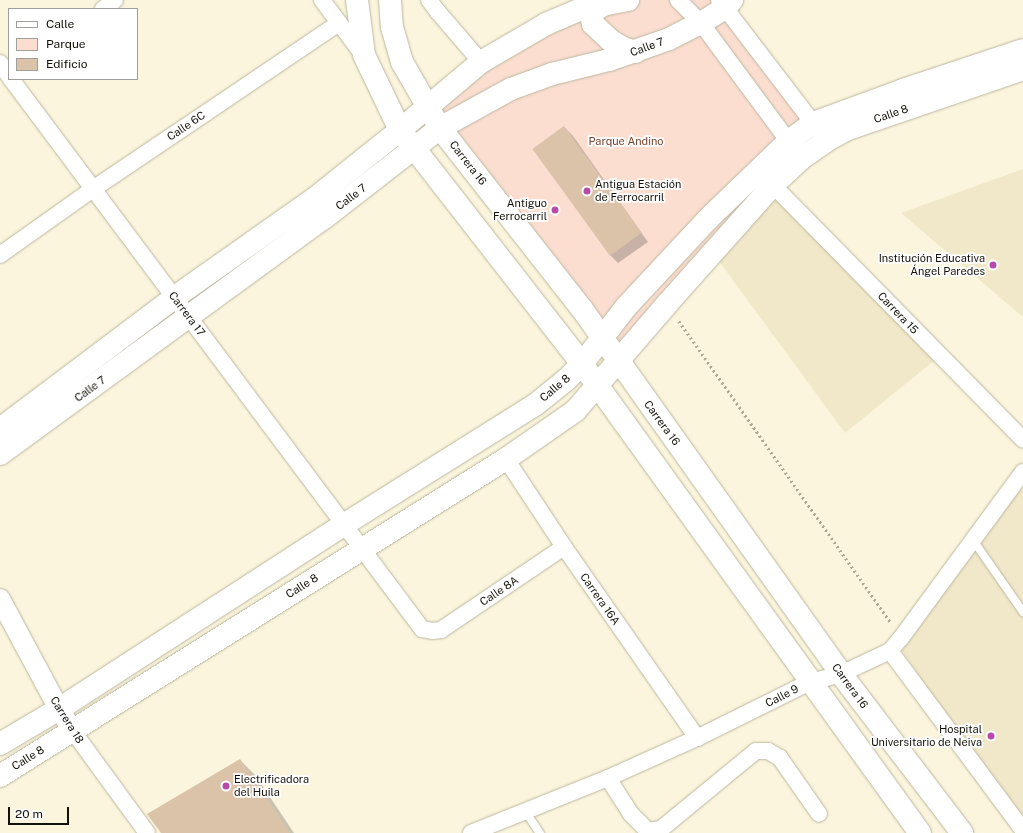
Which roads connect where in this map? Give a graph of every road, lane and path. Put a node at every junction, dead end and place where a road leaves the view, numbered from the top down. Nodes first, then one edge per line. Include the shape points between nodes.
1 (115, 0) edge
2 (322, 0) edge
3 (357, 0) edge
4 (390, 0) edge
5 (429, 0) edge
6 (678, 0) edge
7 (612, 1) edge
8 (726, 3) edge
9 (104, 8) edge
10 (339, 23) junction
11 (701, 23) junction
12 (1023, 50) edge
13 (635, 52) junction
14 (364, 55) junction
15 (482, 62) junction
16 (0, 63) edge
17 (1023, 69) edge
18 (8, 75) edge
19 (11, 80) edge
20 (427, 107) junction
21 (813, 123) junction
22 (440, 128) junction
23 (400, 130) junction
24 (788, 140) junction
25 (826, 141) junction
26 (414, 149) junction
27 (802, 158) junction
28 (758, 170) junction
29 (774, 185) junction
30 (93, 189) junction
31 (0, 255) edge
32 (175, 297) junction
33 (667, 304) junction
34 (190, 317) junction
35 (602, 337) junction
36 (618, 362) junction
37 (582, 364) junction
38 (597, 387) junction
39 (0, 429) edge
40 (1023, 440) edge
41 (0, 454) edge
42 (506, 459) junction
43 (1023, 472) edge
44 (345, 524) junction
45 (973, 540) junction
46 (564, 548) junction
47 (362, 549) junction
48 (0, 599) edge
49 (1023, 612) edge
50 (432, 632) joint
51 (901, 638) junction
52 (890, 650) junction
53 (841, 674) junction
54 (810, 682) junction
55 (59, 709) junction
56 (72, 730) junction
57 (697, 738) junction
58 (0, 744) edge
59 (0, 776) edge
60 (608, 778) junction
61 (525, 811) junction
62 (820, 814) dead end
63 (1023, 830) edge
64 (147, 833) edge
65 (471, 833) edge
66 (540, 833) edge
67 (920, 833) edge
68 (962, 833) edge

1 - 9 street
2 - 10 street
3 - 14 main road
4 - 20 main road, Carrera 16 via 392,27 402,62
5 - 15 street
6 - 11 street
7 - 13 main road via 594,10 593,24 610,40
7 - 15 main road, Calle 7 via 581,9 546,24
8 - 11 main road, Calle 7
8 - 21 street
10 - 14 street
10 - 30 street, Calle 6C
11 - 13 main road, Calle 7
11 - 24 street
12 - 21 main road, Calle 8
13 - 22 main road, Calle 7 via 552,74 511,89
14 - 23 main road
15 - 20 main road, Calle 7
16 - 18 street
17 - 25 main road, Calle 8 via 848,129
19 - 30 street, Carrera 17
20 - 22 main road, Carrera 16
20 - 23 main road, Calle 7
21 - 24 main road, Calle 8
21 - 25 street
22 - 26 main road, Calle 7
22 - 35 main road, Carrera 16
23 - 26 main road
23 - 32 main road, Calle 7 via 314,199
24 - 27 street
24 - 28 main road, Calle 8
25 - 27 main road, Calle 8
26 - 34 main road, Calle 7
26 - 37 main road
27 - 29 main road, Calle 8
28 - 29 street, Carrera 15
28 - 35 main road, Calle 8 via 709,218 626,307
29 - 33 main road, Calle 8
29 - 40 street, Carrera 15
30 - 31 street, Calle 6C
30 - 32 street, Carrera 17
32 - 34 street, Carrera 17
32 - 39 main road, Calle 7
33 - 36 main road, Calle 8
33 - 51 path
34 - 41 main road, Calle 7
34 - 44 street, Carrera 17
35 - 36 main road, Carrera 16
35 - 37 main road, Calle 8
36 - 38 main road, Calle 8
36 - 53 main road, Carrera 16
37 - 38 main road
37 - 44 main road, Calle 8 via 535,405
38 - 42 main road, Calle 8 via 575,411
38 - 54 main road
42 - 46 street, Carrera 16A
42 - 47 main road, Calle 8
43 - 45 street, Calle 9
44 - 47 street, Carrera 17
44 - 55 main road, Calle 8
45 - 49 lane
45 - 51 street, Calle 9
46 - 50 street, Calle 8A via 441,630
46 - 57 street, Carrera 16A
47 - 50 street, Carrera 17 via 422,629
47 - 56 main road, Calle 8
48 - 55 street, Carrera 18
51 - 52 street, Calle 9
52 - 53 street, Calle 9
52 - 63 street
53 - 54 street, Calle 9
53 - 68 main road, Carrera 16
54 - 57 street, Calle 9
54 - 67 main road
55 - 56 street, Carrera 18
55 - 58 main road, Calle 8
56 - 59 main road, Calle 8
56 - 64 street, Carrera 18
57 - 60 street, Calle 9
60 - 61 street, Calle 9
60 - 62 street via 631,814 648,831 661,829 756,751 768,750 780,758
61 - 65 street, Calle 9
61 - 66 lane

